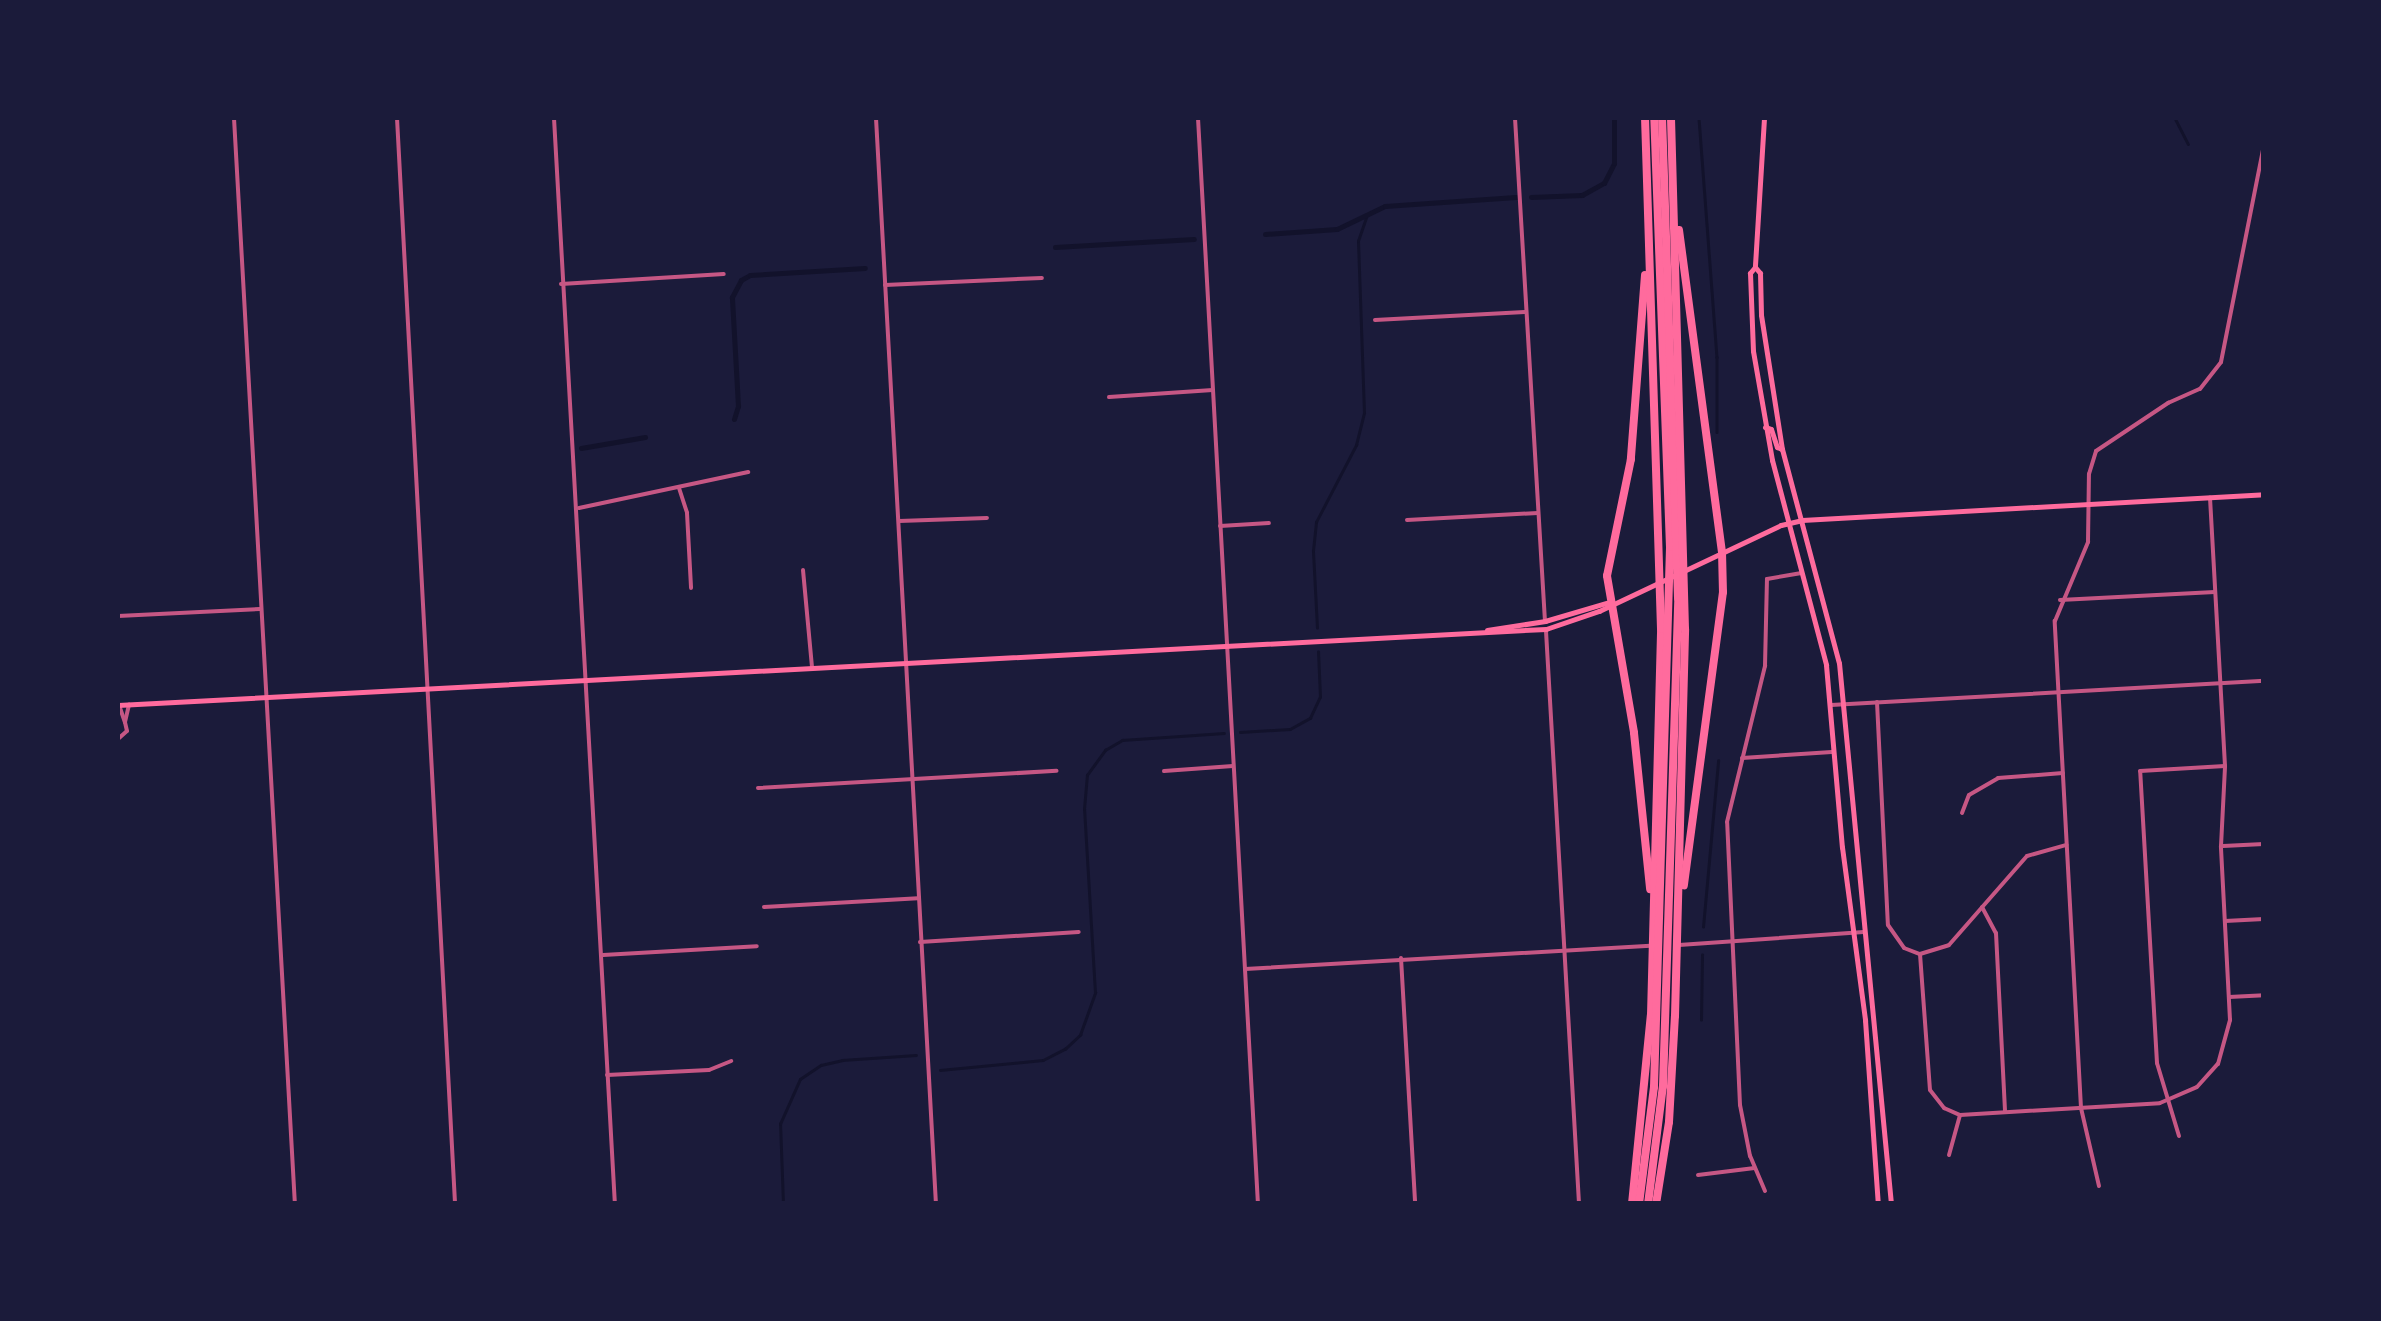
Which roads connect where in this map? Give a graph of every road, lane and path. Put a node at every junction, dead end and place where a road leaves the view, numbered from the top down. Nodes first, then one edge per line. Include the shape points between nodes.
1 (234, 118) edge
2 (397, 118) edge
3 (554, 118) edge
4 (876, 118) edge
5 (1198, 118) edge
6 (1515, 118) edge
7 (1646, 118) edge
8 (1654, 118) edge
9 (1662, 118) edge
10 (1670, 118) edge
11 (1764, 118) edge
12 (2264, 144) edge
13 (1672, 156) junction
14 (1648, 253) junction
15 (1755, 267) junction
16 (724, 274) dead end
17 (1042, 278) dead end
18 (561, 284) junction
19 (886, 284) junction
20 (1527, 312) junction
21 (1375, 320) dead end
22 (1213, 390) junction
23 (1109, 397) dead end
24 (1765, 427) junction
25 (1782, 449) junction
26 (748, 472) dead end
27 (679, 488) junction
28 (2264, 494) edge
29 (2210, 497) junction
30 (2090, 503) junction
31 (578, 508) junction
32 (1538, 513) junction
33 (986, 518) dead end
34 (1406, 520) dead end
35 (1802, 520) junction
36 (899, 521) junction
37 (1790, 522) junction
38 (1269, 523) dead end
39 (1220, 526) junction
40 (1722, 552) junction
41 (803, 570) dead end
42 (1804, 573) junction
43 (691, 588) dead end
44 (2215, 592) junction
45 (2060, 600) junction
46 (1609, 603) junction
47 (260, 609) junction
48 (118, 616) edge
49 (1545, 621) junction
50 (1546, 629) junction
51 (1487, 630) junction
52 (1226, 644) junction
53 (906, 662) junction
54 (812, 667) junction
55 (587, 680) junction
56 (2264, 680) edge
57 (2221, 683) junction
58 (425, 688) junction
59 (2059, 691) junction
60 (266, 697) junction
61 (1877, 702) junction
62 (129, 704) junction
63 (1842, 704) junction
64 (118, 705) edge
65 (1832, 705) junction
66 (126, 722) junction
67 (118, 739) edge
68 (1835, 751) junction
69 (1742, 758) junction
70 (1233, 766) junction
71 (2225, 766) junction
72 (1057, 771) dead end
73 (1164, 771) dead end
74 (2063, 773) junction
75 (912, 777) junction
76 (758, 788) dead end
77 (1962, 813) dead end
78 (2264, 844) edge
79 (2066, 845) junction
80 (2221, 846) junction
81 (918, 898) junction
82 (764, 907) dead end
83 (1982, 908) junction
84 (2264, 919) edge
85 (2225, 921) junction
86 (1654, 928) junction
87 (1678, 929) junction
88 (1079, 932) dead end
89 (1853, 932) junction
90 (1866, 932) junction
91 (920, 942) junction
92 (1732, 942) junction
93 (757, 946) dead end
94 (1566, 950) junction
95 (1920, 954) junction
96 (602, 955) junction
97 (1402, 958) junction
98 (1245, 968) junction
99 (2264, 995) edge
100 (2229, 997) junction
101 (730, 1061) dead end
102 (607, 1075) junction
103 (2169, 1101) junction
104 (2081, 1108) junction
105 (2005, 1112) junction
106 (1960, 1114) junction
107 (2178, 1136) dead end
108 (1950, 1156) dead end
109 (1755, 1168) junction
110 (1698, 1176) dead end
111 (2099, 1186) dead end
112 (1765, 1191) dead end
113 (295, 1204) edge
114 (455, 1204) edge
115 (614, 1204) edge
116 (936, 1204) edge
117 (1258, 1204) edge
118 (1415, 1204) edge
119 (1580, 1204) edge
120 (1632, 1204) edge
121 (1639, 1204) edge
122 (1652, 1204) edge
123 (1878, 1204) edge
124 (1890, 1204) edge

1 - 47 street
2 - 58 street
3 - 18 street
4 - 19 street
5 - 22 street
6 - 20 street
7 - 14 highway
8 - 121 highway via 1669,626 1654,1087
9 - 122 highway via 1678,598 1664,1086
10 - 13 highway
11 - 15 main road
12 - 30 street via 2221,362 2200,389 2105,441 2090,462
13 - 40 highway
13 - 87 highway via 1685,531
14 - 46 highway via 1638,405 1607,576
14 - 86 highway via 1661,512
15 - 24 main road via 1750,316
15 - 25 main road
16 - 18 street
17 - 19 street
18 - 31 street
19 - 36 street
20 - 21 street
20 - 32 street
22 - 23 street
22 - 39 street
24 - 25 main road
24 - 37 main road
25 - 35 main road
26 - 27 street
27 - 31 street
27 - 43 street
28 - 29 main road
29 - 30 main road
29 - 44 street
30 - 35 main road
30 - 45 street via 2088,542
31 - 55 street
32 - 34 street
32 - 49 street
33 - 36 street
35 - 37 main road
35 - 63 main road via 1837,653
36 - 53 street
37 - 40 main road
37 - 42 main road
38 - 39 street
39 - 52 street
40 - 46 main road
40 - 87 highway
41 - 54 street
42 - 65 main road
42 - 69 street via 1768,578 1765,666
44 - 45 street
44 - 57 street
45 - 59 street
46 - 49 main road
46 - 50 main road
46 - 86 highway via 1634,733
47 - 48 street
47 - 60 street
49 - 50 street
49 - 51 main road
50 - 51 main road
50 - 94 street
51 - 52 main road
52 - 53 main road
52 - 70 street
53 - 54 main road
53 - 75 street
54 - 55 main road
55 - 58 main road
55 - 96 street
56 - 57 street
57 - 59 street
57 - 71 street
58 - 60 main road
58 - 114 street
59 - 61 street
59 - 74 street
60 - 62 main road
60 - 113 street
61 - 63 street
61 - 95 street via 1888,925 1904,948
62 - 64 main road
62 - 66 street
63 - 65 street
63 - 90 main road
64 - 66 street
65 - 68 main road
66 - 67 street via 127,732
68 - 69 street
68 - 89 main road
69 - 92 street via 1728,822
70 - 73 street
70 - 98 street
71 - 80 street
71 - 103 street via 2140,771 2157,1062
72 - 75 street
74 - 77 street via 1998,778 1970,795
74 - 79 street
75 - 76 street
75 - 81 street
78 - 80 street
79 - 83 street via 2027,856
79 - 104 street
80 - 85 street
81 - 82 street
81 - 91 street
83 - 95 street via 1949,945
83 - 105 street via 1996,933
84 - 85 street
85 - 100 street
86 - 120 highway
87 - 122 highway via 1669,1122
88 - 91 street
89 - 90 street
89 - 92 street
89 - 123 main road
90 - 124 main road
91 - 116 street
92 - 94 street
92 - 109 street via 1740,1105
93 - 96 street
94 - 97 street
94 - 119 street
95 - 106 street via 1930,1090 1944,1108
96 - 102 street
97 - 98 street
97 - 118 street
98 - 117 street
99 - 100 street
100 - 103 street via 2218,1064 2196,1087
101 - 102 street via 708,1070
102 - 115 street
103 - 104 street
103 - 107 street
104 - 105 street
104 - 111 street
105 - 106 street
106 - 108 street
109 - 110 street
109 - 112 street

